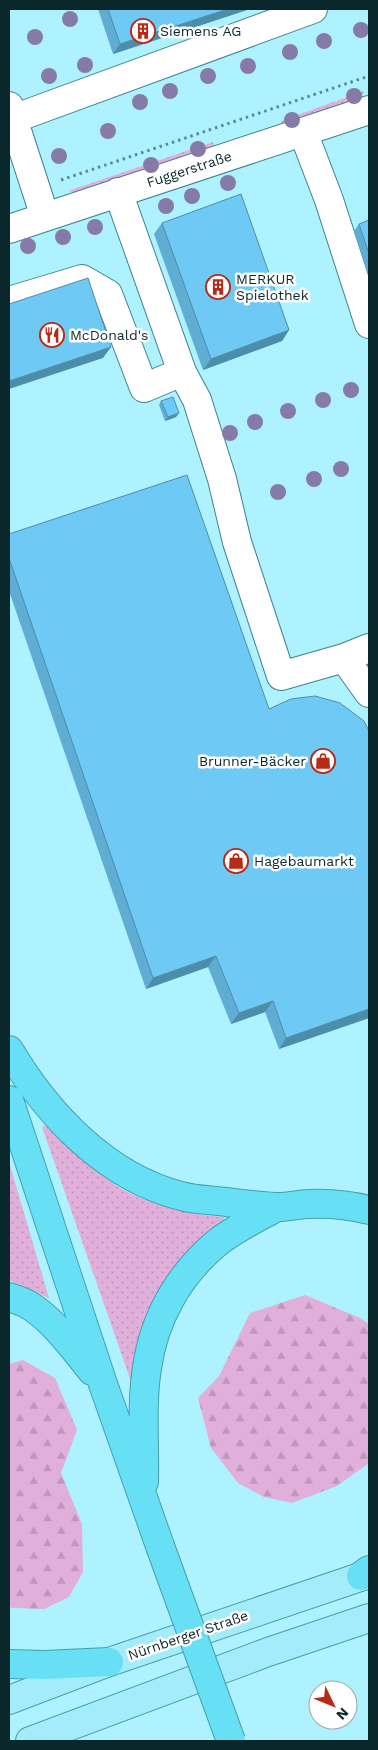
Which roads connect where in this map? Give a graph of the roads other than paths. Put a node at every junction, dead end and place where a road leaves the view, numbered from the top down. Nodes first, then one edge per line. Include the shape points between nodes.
1 (313, 9) edge
2 (369, 110) edge
3 (11, 113) edge
4 (303, 132) junction
5 (118, 192) junction
6 (45, 217) junction
7 (9, 229) edge
8 (9, 301) edge
9 (369, 324) edge
10 (182, 372) junction
11 (369, 648) edge
12 (344, 658) junction
13 (369, 693) edge
14 (9, 1050) edge
15 (9, 1100) edge
16 (277, 1207) junction
17 (369, 1210) edge
18 (9, 1297) edge
19 (103, 1384) junction
20 (144, 1504) junction
21 (367, 1573) edge
22 (369, 1618) edge
23 (109, 1662) junction
24 (9, 1664) edge
25 (9, 1700) edge
26 (30, 1741) edge
27 (231, 1741) edge

1 - 3 street
2 - 4 street, Fuggerstraße
3 - 6 street
4 - 5 street, Fuggerstraße
4 - 9 street
5 - 6 street, Fuggerstraße
5 - 10 street
6 - 7 street, Fuggerstraße
8 - 10 street via 82,279 108,294 144,388
10 - 12 street via 200,408 237,542 281,676
11 - 12 street
12 - 13 street
14 - 16 highway via 45,1104 99,1154 123,1170 148,1184 181,1196
15 - 19 highway
16 - 17 highway via 346,1204
16 - 20 highway via 248,1223 197,1261 164,1309 154,1334 147,1368
18 - 19 highway via 27,1304 47,1320
19 - 20 highway
20 - 27 highway, bridge
21 - 23 main road, Nürnberger Straße
22 - 26 main road
23 - 24 highway
23 - 25 main road, Nürnberger Straße

